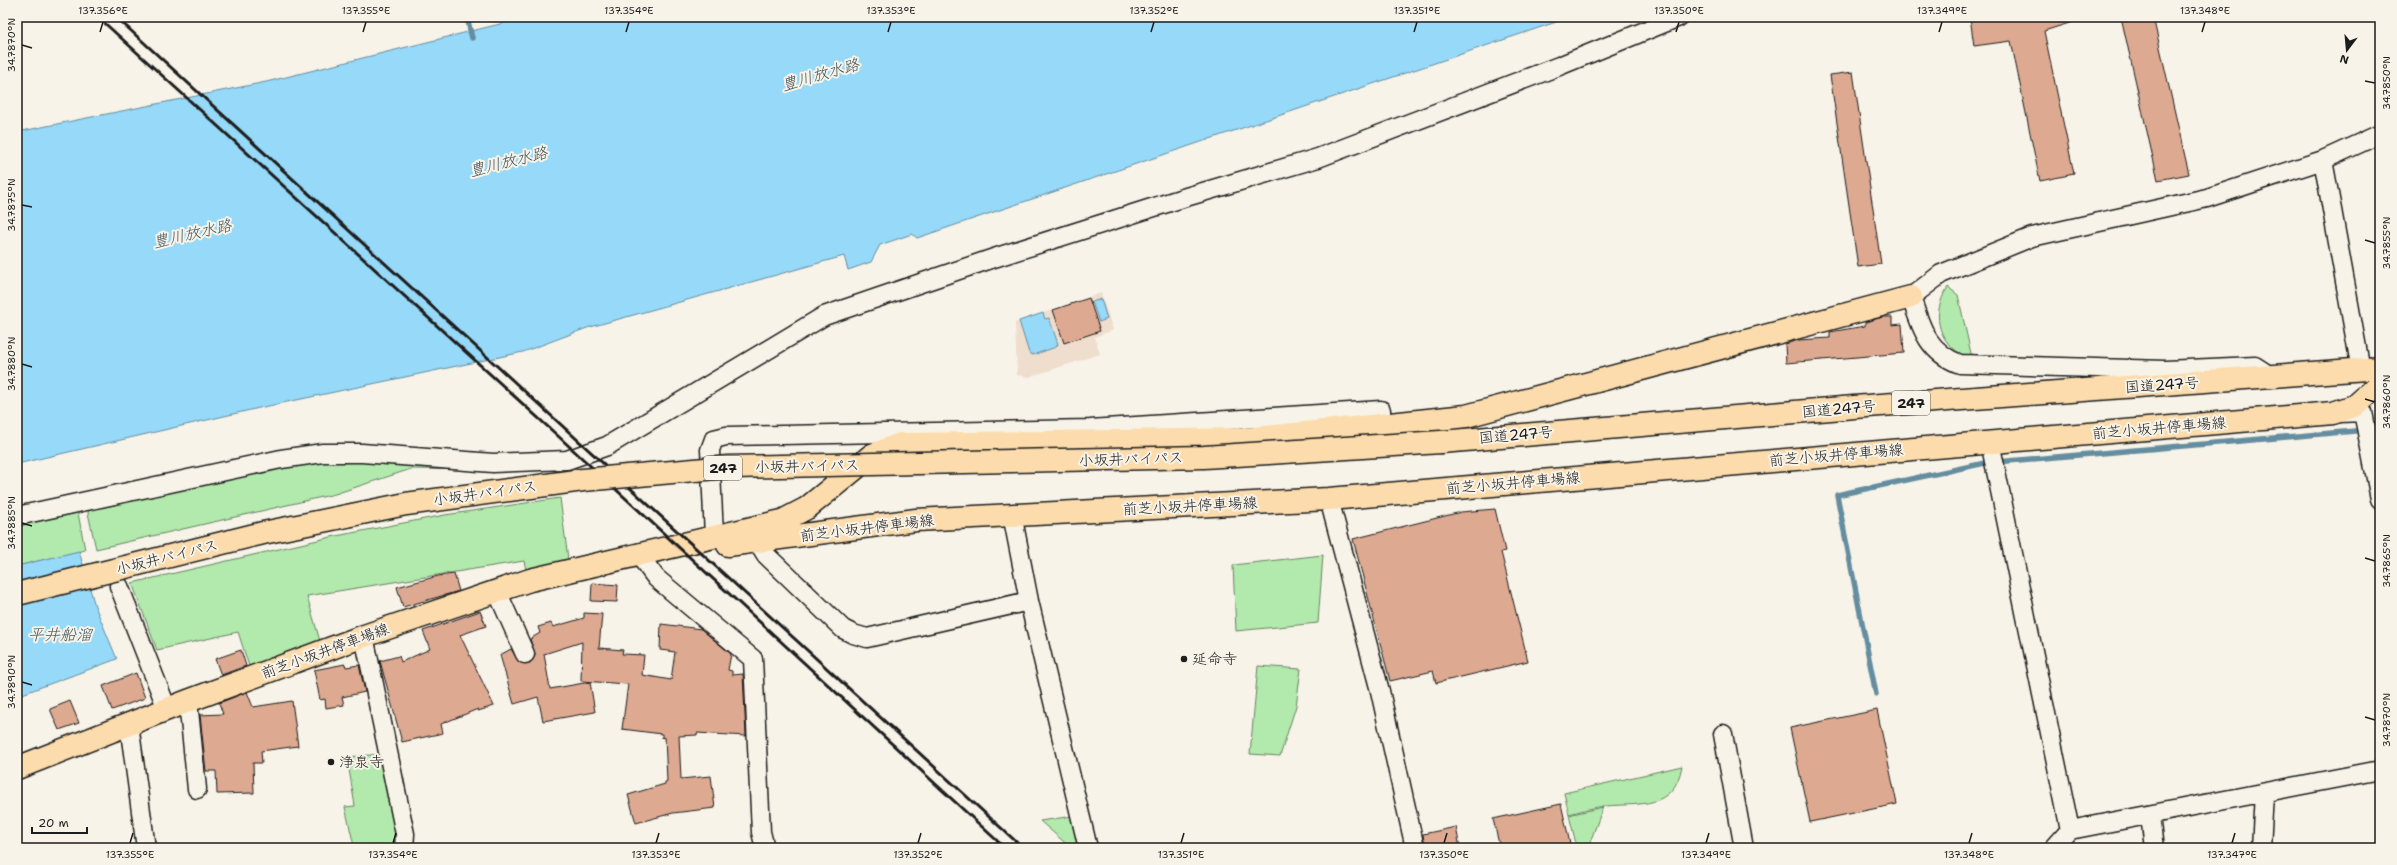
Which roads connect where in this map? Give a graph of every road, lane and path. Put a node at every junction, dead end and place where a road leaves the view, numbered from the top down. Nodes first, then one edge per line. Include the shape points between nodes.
1 (1679, 17) edge
2 (2380, 134) edge
3 (2323, 160) junction
4 (1911, 297) junction
5 (2370, 369) edge
6 (2272, 377) junction
7 (2380, 387) edge
8 (2333, 413) junction
9 (1381, 426) junction
10 (1441, 442) joint
11 (1990, 442) junction
12 (1329, 499) junction
13 (2380, 499) edge
14 (1012, 514) junction
15 (17, 516) edge
16 (714, 536) junction
17 (758, 542) junction
18 (639, 555) junction
19 (119, 586) dead end
20 (497, 591) junction
21 (17, 594) edge
22 (1029, 601) junction
23 (364, 636) junction
24 (525, 654) dead end
25 (188, 701) junction
26 (167, 709) junction
27 (129, 724) junction
28 (1723, 734) dead end
29 (17, 768) edge
30 (2380, 770) edge
31 (197, 789) dead end
32 (2264, 793) junction
33 (2150, 816) junction
34 (2070, 830) junction
35 (146, 848) edge
36 (404, 848) edge
37 (765, 848) edge
38 (1088, 848) edge
39 (1415, 848) edge
40 (1744, 848) edge
41 (2054, 848) edge
42 (2154, 848) edge
43 (2261, 848) edge

1 - 15 street via 1318,158 994,258 824,316 607,446 567,460 493,462 362,453 323,453 281,459
2 - 3 street
3 - 4 street via 2207,198 2032,237 1941,274
3 - 5 street
4 - 6 street via 1921,327 1934,349 1947,359 1960,364 2165,370 2255,366
4 - 9 main road, 前芝小坂井停車場線 via 1466,416
5 - 6 main road, 国道247号 / 247
6 - 10 main road, 国道247号 / 247 via 1854,407
7 - 8 main road, 前芝小坂井停車場線 via 2370,391 2354,406
8 - 11 main road, 前芝小坂井停車場線
8 - 13 street via 2363,412
9 - 16 main road, 前芝小坂井停車場線 via 1246,439 900,444 872,455 807,508 782,520
9 - 16 street via 1381,410 1090,429 726,436 714,439 710,450
10 - 21 main road, 小坂井バイパス / 247, bridge via 1204,457 728,467 583,480 406,504 263,533
11 - 12 main road, 前芝小坂井停車場線
11 - 34 street
12 - 14 main road, 前芝小坂井停車場線
12 - 39 street via 1380,691
14 - 17 main road, 前芝小坂井停車場線 via 916,520
14 - 22 street
16 - 18 main road, 前芝小坂井停車場線
17 - 18 main road, 前芝小坂井停車場線
17 - 22 street via 766,555 843,629 867,638
18 - 20 main road, 前芝小坂井停車場線 via 572,569
18 - 37 street via 656,578 754,659 761,832
19 - 26 street
20 - 23 main road, 前芝小坂井停車場線
20 - 24 street
22 - 38 street
23 - 25 main road, 前芝小坂井停車場線
23 - 36 street via 405,834
25 - 26 main road, 前芝小坂井停車場線
25 - 31 street
26 - 27 main road, 前芝小坂井停車場線
27 - 29 main road, 前芝小坂井停車場線
27 - 35 street
28 - 40 street
30 - 32 street
32 - 33 street
32 - 43 street
33 - 34 street
33 - 42 street
34 - 41 street

